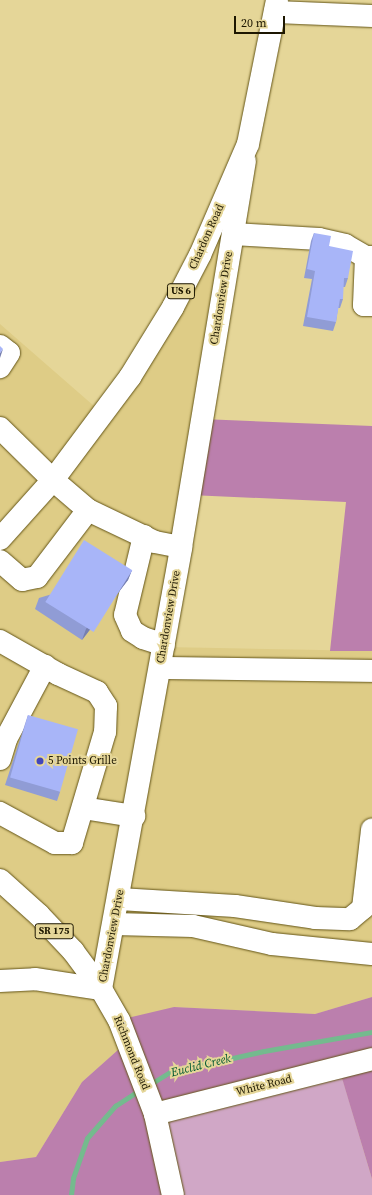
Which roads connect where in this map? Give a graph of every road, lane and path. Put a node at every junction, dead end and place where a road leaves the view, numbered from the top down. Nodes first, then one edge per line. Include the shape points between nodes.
1 (276, 6) edge
2 (372, 16) edge
3 (248, 144) junction
4 (233, 234) junction
5 (369, 257) edge
6 (372, 305) edge
7 (0, 346) edge
8 (0, 367) edge
9 (3, 439) edge
10 (53, 480) junction
11 (88, 510) junction
12 (144, 536) junction
13 (0, 540) edge
14 (181, 547) junction
15 (0, 561) edge
16 (0, 641) edge
17 (164, 645) junction
18 (44, 666) junction
19 (160, 668) junction
20 (372, 672) edge
21 (0, 759) edge
22 (83, 808) junction
23 (134, 816) junction
24 (2, 818) edge
25 (372, 830) edge
26 (0, 880) edge
27 (119, 899) junction
28 (114, 924) junction
29 (372, 954) edge
30 (0, 981) edge
31 (101, 989) junction
32 (372, 1059) edge
33 (155, 1114) junction
34 (173, 1195) edge

1 - 2 street
1 - 3 street, Chardon Road / US 6
3 - 4 street, Chardonview Drive
3 - 10 street, Chardon Road / US 6 via 200,255 173,307 130,377
4 - 5 street via 319,239 345,245
4 - 14 street, Chardonview Drive
5 - 6 street via 364,305
7 - 8 street via 9,353
9 - 10 street
10 - 11 street
10 - 13 street, Chardon Road / US 6
11 - 12 street
11 - 15 street via 37,577 22,580
12 - 14 street via 155,542
12 - 17 street via 125,615 132,631 143,638
14 - 17 street, Chardonview Drive
16 - 18 street
17 - 19 street, Chardonview Drive
18 - 21 street via 6,739
18 - 22 street via 97,692 106,706 105,732
19 - 20 street
19 - 23 street, Chardonview Drive
22 - 23 street
22 - 24 street via 72,843 54,843
23 - 27 street, Chardonview Drive
25 - 27 street via 363,908 350,920 315,918 235,906
26 - 31 street, Richmond Road / SR 175 via 39,915 73,951
27 - 28 street, Chardonview Drive
28 - 29 street via 193,926 272,944
28 - 31 street, Chardonview Drive
30 - 31 street, Chardonview Drive via 35,979
31 - 33 street, Richmond Road / SR 175 via 133,1052
32 - 33 street, White Road
33 - 34 street, Richmond Road / SR 175

